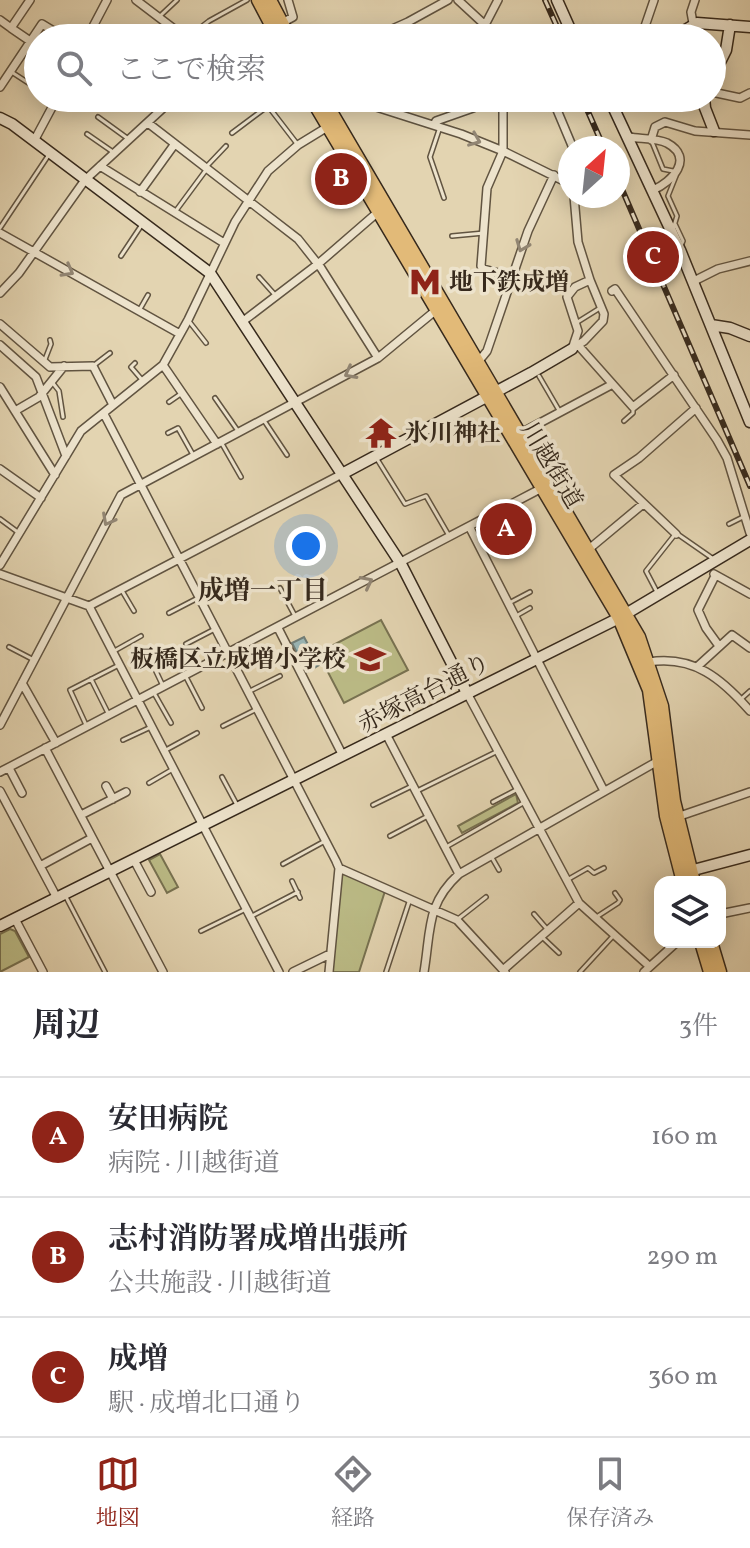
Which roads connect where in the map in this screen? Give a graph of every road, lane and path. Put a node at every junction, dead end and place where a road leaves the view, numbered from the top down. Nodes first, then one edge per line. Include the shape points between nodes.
1 (30, 0) edge
2 (107, 0) edge
3 (136, 0) edge
4 (177, 0) edge
5 (247, 0) edge
6 (258, 0) edge
7 (270, 0) edge
8 (288, 0) edge
9 (448, 0) edge
10 (458, 0) edge
11 (498, 0) edge
12 (557, 0) edge
13 (654, 0) edge
14 (695, 0) edge
15 (160, 16) junction
16 (0, 20) edge
17 (693, 23) joint
18 (94, 24) edge
19 (169, 24) edge
20 (205, 24) edge
21 (274, 24) edge
22 (276, 24) edge
23 (283, 24) edge
24 (404, 24) edge
25 (484, 24) edge
26 (486, 24) edge
27 (568, 24) edge
28 (646, 24) edge
29 (712, 24) edge
30 (726, 25) edge
31 (730, 25) junction
32 (750, 27) edge
33 (11, 28) junction
34 (24, 37) edge
35 (24, 50) edge
36 (726, 50) edge
37 (10, 71) junction
38 (24, 80) edge
39 (0, 87) edge
40 (750, 93) edge
41 (726, 95) edge
42 (50, 112) edge
43 (159, 112) edge
44 (260, 112) edge
45 (273, 112) edge
46 (322, 112) edge
47 (330, 112) edge
48 (392, 112) edge
49 (462, 112) edge
50 (504, 112) edge
51 (558, 112) edge
52 (616, 112) edge
53 (707, 112) edge
54 (98, 117) dead end
55 (0, 118) edge
56 (148, 123) junction
57 (332, 125) junction
58 (437, 126) junction
59 (714, 131) junction
60 (232, 133) dead end
61 (87, 134) dead end
62 (750, 135) edge
63 (568, 136) edge
64 (628, 136) edge
65 (630, 137) edge
66 (129, 139) junction
67 (630, 139) edge
68 (651, 140) junction
69 (34, 141) junction
70 (174, 145) junction
71 (298, 145) junction
72 (226, 146) dead end
73 (505, 146) junction
74 (50, 153) junction
75 (114, 153) junction
76 (100, 166) junction
77 (206, 170) junction
78 (678, 170) junction
79 (554, 175) junction
80 (558, 177) edge
81 (85, 180) junction
82 (653, 190) junction
83 (140, 192) junction
84 (444, 198) dead end
85 (248, 202) junction
86 (575, 208) edge
87 (175, 212) junction
88 (378, 212) junction
89 (143, 223) junction
90 (673, 228) junction
91 (0, 230) edge
92 (484, 233) junction
93 (452, 236) dead end
94 (224, 243) junction
95 (34, 252) junction
96 (121, 256) dead end
97 (750, 261) edge
98 (318, 264) junction
99 (210, 273) junction
100 (510, 276) junction
101 (259, 277) dead end
102 (590, 280) junction
103 (694, 281) junction
104 (612, 291) dead end
105 (0, 293) edge
106 (148, 295) dead end
107 (276, 296) junction
108 (601, 307) junction
109 (139, 311) junction
110 (435, 311) junction
111 (188, 320) junction
112 (242, 322) junction
113 (0, 324) edge
114 (576, 325) junction
115 (711, 325) junction
116 (599, 328) junction
117 (180, 334) junction
118 (750, 336) edge
119 (50, 340) dead end
120 (206, 343) dead end
121 (0, 345) edge
122 (575, 345) junction
123 (110, 353) dead end
124 (378, 358) junction
125 (44, 362) junction
126 (478, 362) junction
127 (135, 363) dead end
128 (163, 365) junction
129 (64, 366) junction
130 (93, 366) junction
131 (674, 375) junction
132 (539, 376) dead end
133 (143, 381) junction
134 (52, 382) junction
135 (611, 385) junction
136 (0, 387) edge
137 (43, 393) junction
138 (182, 393) junction
139 (491, 394) junction
140 (215, 398) dead end
141 (169, 402) dead end
142 (295, 403) junction
143 (113, 405) junction
144 (633, 407) junction
145 (696, 408) junction
146 (15, 411) junction
147 (560, 412) junction
148 (104, 414) junction
149 (63, 417) dead end
150 (263, 419) junction
151 (624, 421) dead end
152 (750, 422) edge
153 (238, 432) junction
154 (168, 433) dead end
155 (521, 433) junction
156 (219, 443) junction
157 (287, 455) dead end
158 (66, 456) junction
159 (194, 456) junction
160 (375, 456) junction
161 (0, 469) edge
162 (342, 474) junction
163 (55, 475) junction
164 (241, 477) dead end
165 (141, 485) junction
166 (540, 489) junction
167 (41, 498) junction
168 (643, 504) junction
169 (745, 516) junction
170 (0, 519) edge
171 (729, 524) dead end
172 (470, 528) junction
173 (19, 533) junction
174 (750, 533) edge
175 (676, 534) junction
176 (450, 538) junction
177 (750, 540) edge
178 (589, 549) junction
179 (180, 559) junction
180 (711, 563) junction
181 (401, 564) junction
182 (0, 565) edge
183 (0, 574) edge
184 (715, 576) junction
185 (280, 588) dead end
186 (121, 589) junction
187 (530, 592) dead end
188 (659, 594) junction
189 (750, 594) edge
190 (67, 597) junction
191 (200, 597) junction
192 (508, 603) junction
193 (89, 606) junction
194 (530, 608) dead end
195 (134, 611) dead end
196 (169, 613) dead end
197 (623, 616) junction
198 (515, 617) junction
199 (296, 618) junction
200 (278, 628) junction
201 (216, 629) junction
202 (141, 636) dead end
203 (186, 644) dead end
204 (719, 646) junction
205 (9, 647) dead end
206 (750, 648) edge
207 (112, 652) junction
208 (229, 654) junction
209 (163, 658) dead end
210 (536, 659) junction
211 (34, 660) junction
212 (649, 662) junction
213 (119, 665) junction
214 (698, 666) junction
215 (280, 676) dead end
216 (186, 677) junction
217 (91, 679) junction
218 (22, 683) junction
219 (164, 688) junction
220 (750, 691) edge
221 (248, 692) junction
222 (154, 693) junction
223 (467, 693) junction
224 (740, 700) junction
225 (0, 701) edge
226 (137, 701) junction
227 (10, 706) junction
228 (202, 708) dead end
229 (257, 709) junction
230 (750, 711) edge
231 (110, 716) junction
232 (171, 723) dead end
233 (0, 725) edge
234 (223, 726) dead end
235 (151, 727) junction
236 (87, 728) junction
237 (197, 733) dead end
238 (386, 734) junction
239 (123, 740) dead end
240 (56, 743) junction
241 (45, 748) junction
242 (164, 751) junction
243 (498, 751) junction
244 (343, 756) junction
245 (658, 761) junction
246 (9, 768) junction
247 (173, 769) junction
248 (0, 772) edge
249 (222, 777) dead end
250 (294, 780) junction
251 (149, 783) dead end
252 (106, 786) dead end
253 (415, 788) junction
254 (518, 789) junction
255 (0, 791) edge
256 (604, 791) junction
257 (126, 792) dead end
258 (750, 792) edge
259 (22, 793) dead end
260 (113, 799) junction
261 (493, 802) dead end
262 (525, 802) junction
263 (373, 805) dead end
264 (238, 808) junction
265 (81, 815) junction
266 (429, 815) junction
267 (677, 817) junction
268 (202, 825) junction
269 (539, 829) junction
270 (390, 836) dead end
271 (92, 838) junction
272 (326, 841) junction
273 (446, 847) junction
274 (750, 855) edge
275 (491, 856) junction
276 (134, 860) junction
277 (283, 864) dead end
278 (40, 866) junction
279 (339, 868) junction
280 (604, 868) dead end
281 (499, 870) dead end
282 (110, 872) junction
283 (459, 874) junction
284 (688, 876) edge
285 (688, 876) edge
286 (691, 876) edge
287 (567, 880) junction
288 (292, 881) dead end
289 (151, 892) dead end
290 (298, 892) junction
291 (615, 893) dead end
292 (61, 896) junction
293 (486, 897) dead end
294 (300, 898) dead end
295 (410, 899) junction
296 (579, 903) junction
297 (750, 908) edge
298 (433, 909) junction
299 (248, 913) junction
300 (726, 913) edge
301 (534, 914) dead end
302 (595, 918) junction
303 (15, 919) junction
304 (457, 920) junction
305 (0, 926) edge
306 (201, 931) dead end
307 (545, 933) junction
308 (614, 935) junction
309 (670, 948) edge
310 (703, 948) edge
311 (713, 948) edge
312 (559, 953) dead end
313 (330, 954) junction
314 (646, 969) edge
315 (504, 971) edge
316 (43, 972) edge
317 (105, 972) edge
318 (163, 972) edge
319 (279, 972) edge
320 (293, 972) edge
321 (329, 972) edge
322 (386, 972) edge
323 (424, 972) edge
324 (580, 972) edge
325 (710, 972) edge
326 (720, 972) edge

1 - 33 street
2 - 18 street
3 - 15 street
4 - 15 lane
5 - 20 lane
6 - 21 highway
7 - 22 highway
8 - 23 street via 294,15
9 - 24 street
10 - 25 street
11 - 26 street
12 - 27 street
13 - 28 street
14 - 17 street
15 - 19 street
16 - 33 street
17 - 29 street
30 - 31 street
31 - 32 street
31 - 36 street
33 - 34 street
35 - 37 street
37 - 38 lane
37 - 39 street
40 - 41 street via 740,98
42 - 69 street
43 - 56 street
44 - 60 lane
45 - 71 lane
46 - 57 highway, 川越街道
47 - 57 highway, 川越街道
48 - 58 street
49 - 58 street via 436,121
50 - 73 street
51 - 63 street
52 - 64 street
53 - 59 street
54 - 66 lane
55 - 69 street
56 - 66 street
56 - 70 street
57 - 71 street
57 - 88 highway, 川越街道
57 - 126 highway, 川越街道
58 -> 73 street
58 - 84 lane via 430,157
59 - 62 street
59 - 68 street via 662,122
61 - 75 lane
65 - 68 street
66 - 75 street
67 - 82 street
68 - 78 street via 671,146
68 - 78 lane via 663,169
69 - 74 street
70 - 77 street
70 - 83 street
71 - 85 street via 268,171
72 - 77 lane
73 - 79 street
73 - 92 street via 487,188
74 - 81 street
74 - 91 lane
75 - 76 street
76 - 81 street
76 - 83 street
77 - 85 street
77 - 87 lane
78 - 82 street
78 - 90 lane via 668,196 677,216
79 - 80 street
79 -> 100 street
81 - 89 street
81 - 95 street
82 - 90 street
83 - 87 street
85 - 94 street
85 - 98 street via 298,239
86 - 102 street via 578,242
87 - 94 street
88 - 98 street
88 - 110 highway, 川越街道
89 - 96 lane
89 - 99 street
90 - 103 street
91 - 95 street
92 - 93 lane
92 - 100 street via 481,268
94 - 99 street
95 - 105 street
95 -> 109 street
97 - 103 street
98 - 107 street
98 - 124 street
99 - 111 street
99 - 112 street
100 - 126 street via 487,351
101 - 107 lane
102 - 108 street
102 - 114 street via 567,297
103 - 115 street
104 - 131 street
106 - 109 lane
107 - 112 street
108 - 114 lane
108 - 116 street via 604,318
109 - 117 street
110 - 124 street
110 - 139 highway, 川越街道
111 - 117 street
111 - 120 lane
112 - 142 street
113 - 125 street
114 - 116 street
114 - 122 street
115 - 118 street
115 - 152 street
116 - 122 street
117 - 128 street
119 - 125 lane
121 - 137 street via 36,377
122 - 135 street
122 - 139 street
123 - 130 lane
124 -> 142 street
125 - 129 street via 52,368
126 - 139 highway, 川越街道
127 - 133 lane via 131,367
128 - 133 street
128 - 138 street
129 - 130 street
129 - 134 street
130 - 143 street
131 - 144 street
131 - 145 street
132 - 147 lane
133 - 143 street
134 - 137 street
134 - 149 lane
135 - 144 street
135 - 147 street
136 - 146 street
137 - 146 street
137 - 158 street
138 - 141 lane
138 - 156 street
139 - 155 highway, 川越街道
139 - 160 street
139 - 166 highway, 川越街道
140 - 153 lane
142 - 150 street
142 - 162 street
143 - 148 street
144 - 151 lane
145 - 168 street via 614,475
145 - 169 street via 727,458
146 - 163 street
147 - 155 street
148 - 158 street via 81,431
148 - 165 street
150 - 153 street
150 - 157 lane
153 - 156 street
154 - 159 lane via 179,430
155 - 178 highway, 川越街道
156 - 159 street
156 - 164 lane
158 - 163 street
159 - 165 street
160 - 162 street
160 - 176 lane via 405,504 426,496
161 - 167 street
162 - 179 street
162 - 181 street
163 - 167 street
165 - 179 street
165 -> 190 street via 121,495
166 - 172 street
166 - 197 highway, 川越街道
167 - 173 street
168 - 175 street
168 - 178 street
169 - 171 lane
169 - 174 street
170 - 173 lane
172 - 176 street
172 - 192 street
173 - 182 street
175 - 180 lane via 710,555
175 - 188 lane via 646,571
176 - 181 street
177 - 180 street, 赤塚高台通り
178 - 197 highway, 川越街道
179 - 186 street
179 - 191 street
180 - 184 street
180 - 188 street, 赤塚高台通り
199 -> 181 street
181 - 223 street
183 - 190 street
184 - 189 street
184 - 204 street via 698,610
185 - 199 lane
186 - 193 street
186 - 195 lane
187 - 192 lane
188 - 197 street, 赤塚高台通り
190 - 193 street
190 - 211 street
191 - 196 lane
191 - 201 street
192 - 198 street
193 - 207 street
194 - 198 lane
197 - 210 street, 赤塚高台通り
197 - 212 highway, 川越街道
197 - 245 highway, 川越街道 via 649,690
198 - 210 street
199 - 200 street
200 - 208 street
200 - 244 street
201 - 203 lane
201 - 208 street
202 - 207 lane
204 - 206 street via 732,635
204 - 214 street
205 - 211 lane
207 - 213 street
208 - 216 street
208 - 221 street
209 - 219 lane via 153,665
210 - 223 street, 赤塚高台通り
210 - 256 street
211 - 218 street
212 - 214 street
212 - 267 highway, 川越街道 via 662,706
213 - 217 lane
213 - 226 street
214 - 224 street
215 - 221 lane
216 - 219 street
216 - 228 lane
217 - 231 lane
217 - 236 lane via 69,692
218 - 227 street
218 - 240 street
219 - 222 street
220 - 224 lane
221 - 229 street
222 - 226 street
222 - 232 lane
223 - 238 street, 赤塚高台通り
223 - 243 street
224 - 230 street
225 - 227 lane
226 - 231 street
226 - 235 street
227 - 233 street
229 - 234 lane
229 - 250 street
231 - 236 street
235 - 239 lane
235 - 242 street
236 - 240 street
237 - 242 lane
238 - 244 street, 赤塚高台通り
238 - 253 street
240 - 241 street
241 - 246 street
241 - 265 street
242 - 247 street
243 - 253 lane
243 - 254 street
244 - 250 street, 赤塚高台通り
245 - 256 street
245 - 284 highway, 川越街道 via 666,816
246 - 248 street
246 - 259 street
247 - 251 lane
247 - 268 street
249 - 264 lane
250 - 264 street, 赤塚高台通り
250 - 272 street
252 - 260 street
253 - 263 lane
253 - 266 street
254 - 261 lane
254 - 262 street
255 - 278 street
256 - 269 street
257 - 260 street
258 - 267 street
260 - 265 street
262 - 269 street
262 - 273 lane
264 - 268 street, 赤塚高台通り
265 - 271 street
266 - 270 lane
266 - 273 street
267 - 285 highway, 川越街道
268 - 276 street, 赤塚高台通り
268 - 299 street
269 - 275 street
269 - 287 street
271 - 278 street
271 - 282 street
272 - 277 lane
272 - 279 street
273 - 283 street
274 - 286 street
275 - 281 lane
275 - 283 street
276 - 282 street, 赤塚高台通り
276 - 289 street
278 - 292 street
279 - 295 street
279 - 313 street
280 - 287 lane via 594,873 588,868
282 - 292 street, 赤塚高台通り
282 - 318 street
283 - 298 street via 442,890
287 - 296 street
288 - 290 lane
290 - 294 lane
290 - 299 lane
291 - 302 lane via 618,903
292 - 303 street, 赤塚高台通り
292 - 317 lane
293 - 304 lane
295 - 298 street
295 - 322 lane
296 - 302 street
296 - 307 street
297 - 300 street
298 - 304 street
298 - 323 street
299 - 306 lane
299 - 319 street
301 - 307 lane
302 - 308 street
303 - 305 street, 赤塚高台通り
303 - 316 street
304 - 315 street
307 - 312 lane
307 - 315 street
308 - 314 street
308 - 324 lane
309 - 314 street
310 - 325 highway
311 - 326 highway
313 - 320 street
313 - 321 street

